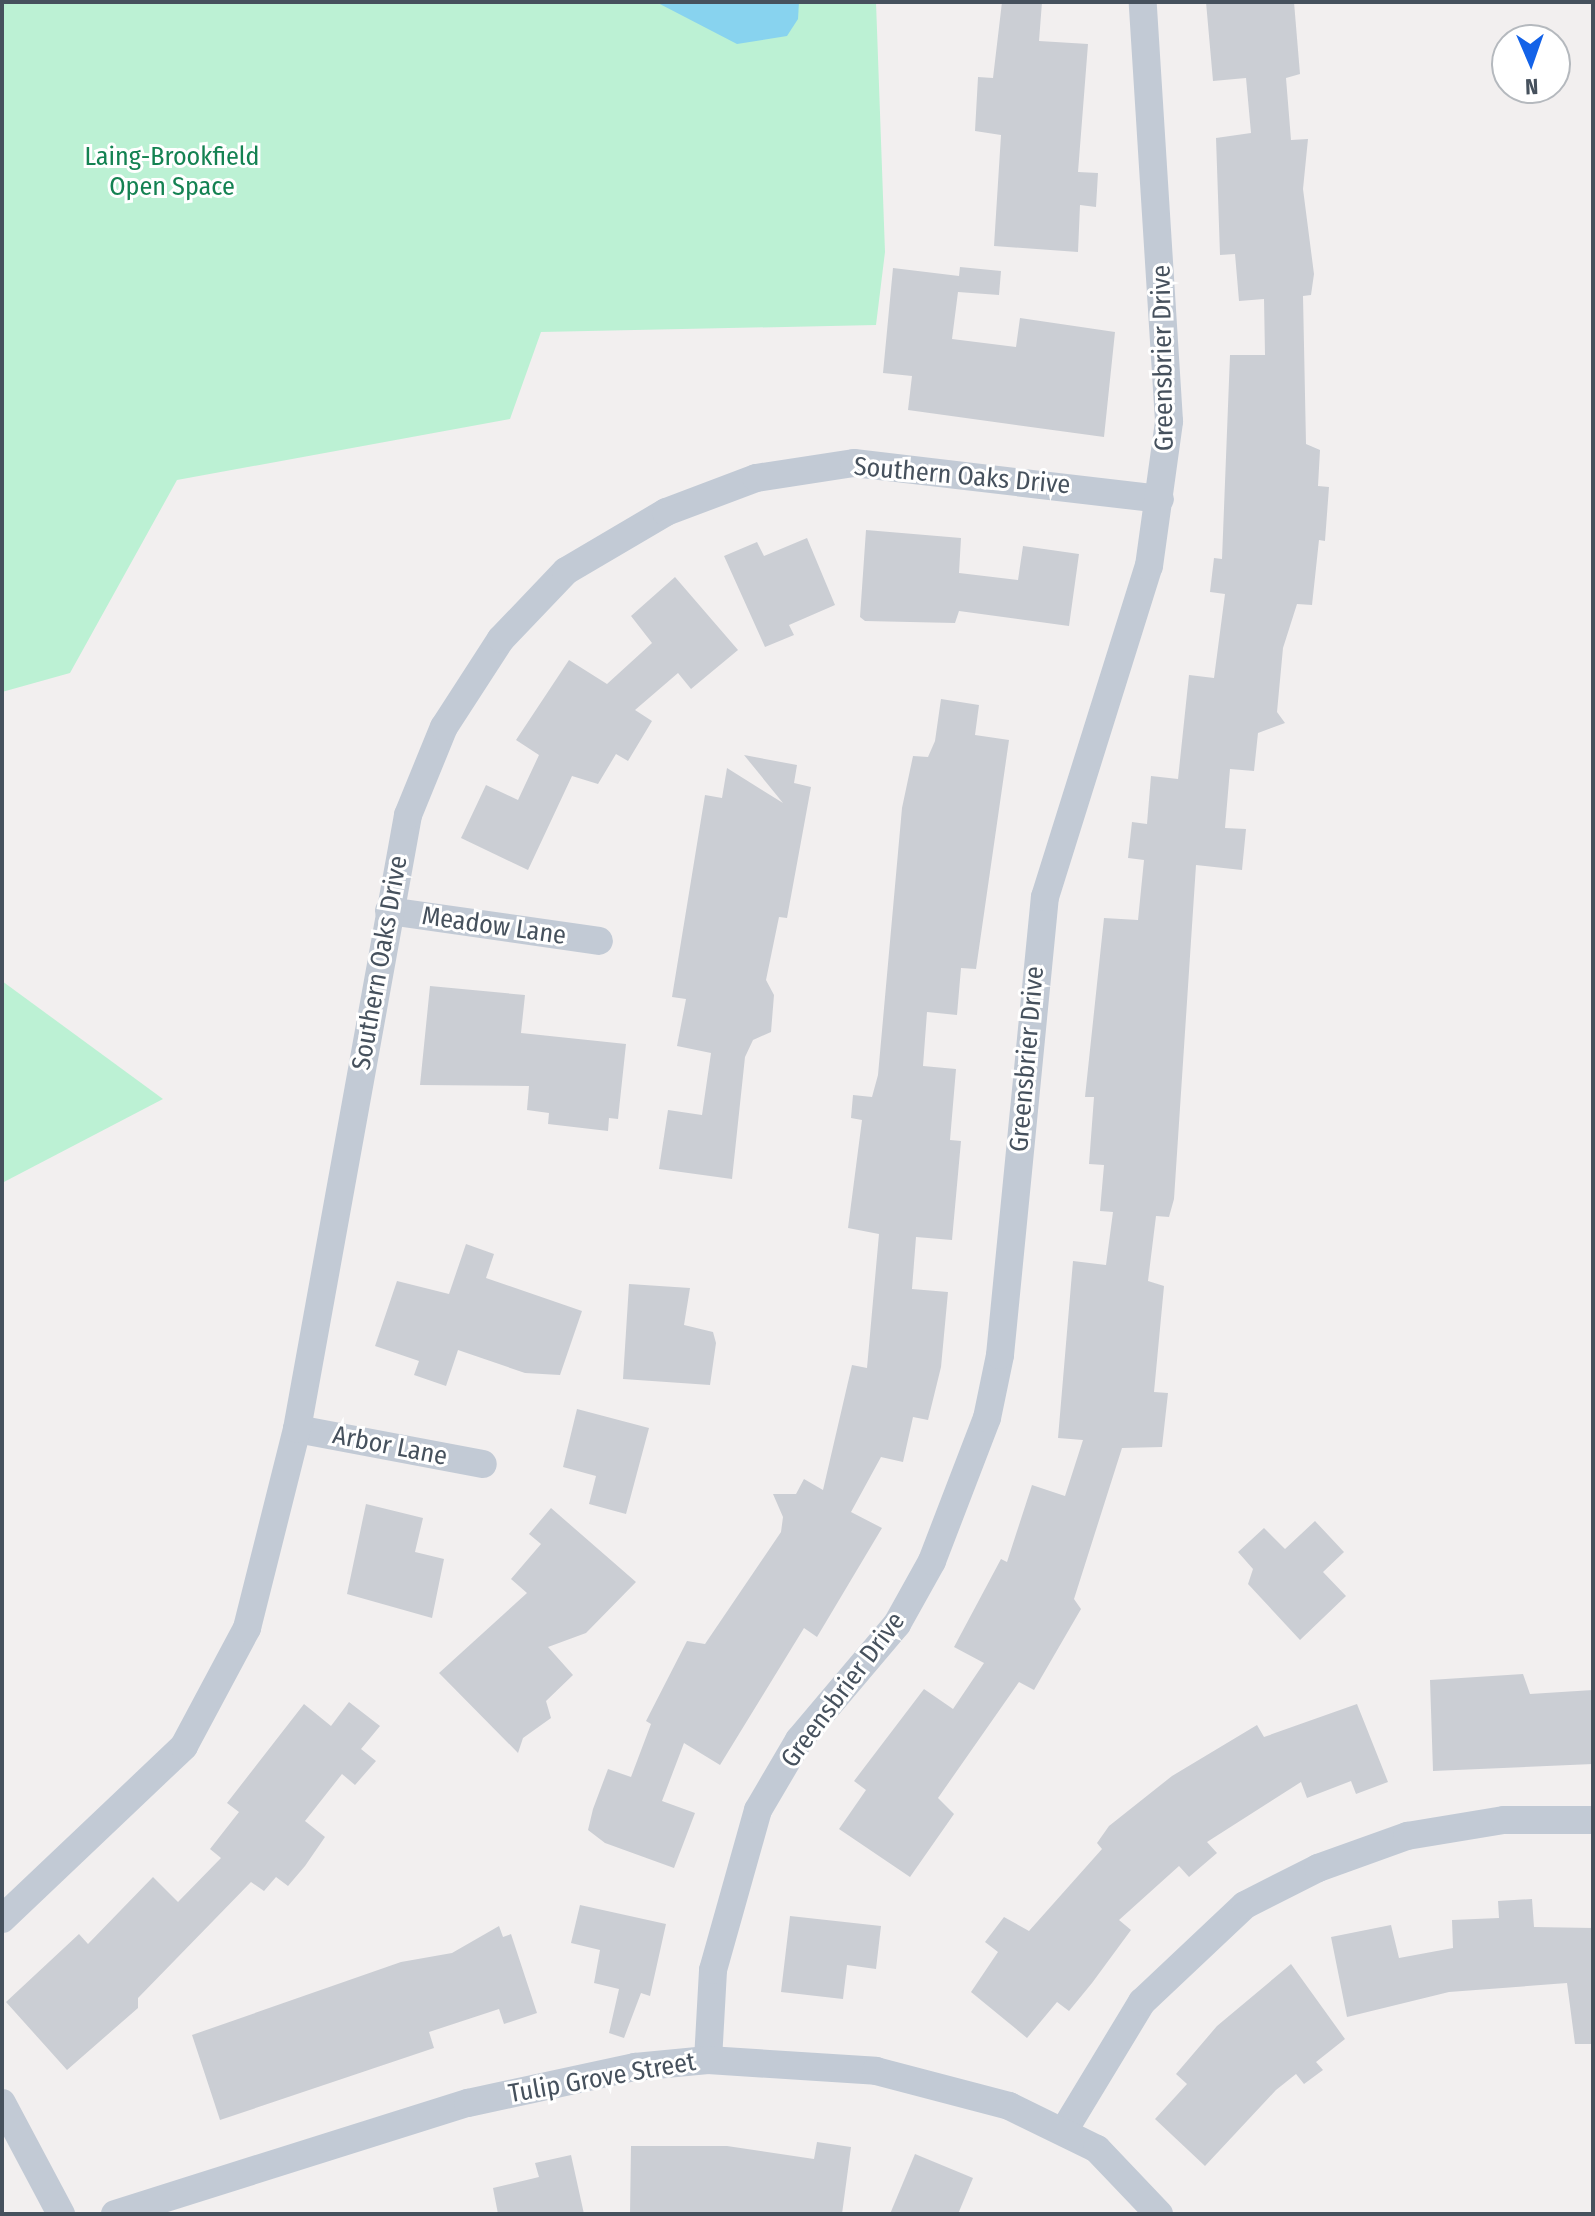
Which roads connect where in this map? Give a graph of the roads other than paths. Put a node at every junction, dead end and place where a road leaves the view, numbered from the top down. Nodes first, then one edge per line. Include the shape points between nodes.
1 (1143, 2) edge
2 (1160, 499) junction
3 (389, 911) junction
4 (599, 941) dead end
5 (297, 1429) junction
6 (483, 1464) dead end
7 (1593, 1820) edge
8 (2, 1919) edge
9 (708, 2060) junction
10 (2, 2103) edge
11 (1065, 2129) junction
12 (61, 2214) edge
13 (115, 2214) edge
14 (1159, 2214) edge

1 - 2 street, Greensbrier Drive via 1168,346
2 - 3 street, Southern Oaks Drive via 854,463 756,478 666,512 566,571 501,639 444,727 408,815
2 - 9 street, Greensbrier Drive via 1133,623 1045,897 1002,1342 987,1418 932,1561 897,1624 799,1740 758,1810 713,1970
3 - 4 street, Meadow Lane
3 - 5 street, Southern Oaks Drive
5 - 6 street, Arbor Lane
5 - 8 street, Southern Oaks Drive via 247,1628 184,1746
7 - 11 street via 1504,1820 1407,1836 1318,1868 1245,1905 1142,2002
9 - 11 street, Tulip Grove Street via 876,2071 951,2088
9 - 13 street, Tulip Grove Street via 635,2067 468,2103
10 - 12 street
11 - 14 street, Tulip Grove Street via 1097,2149

